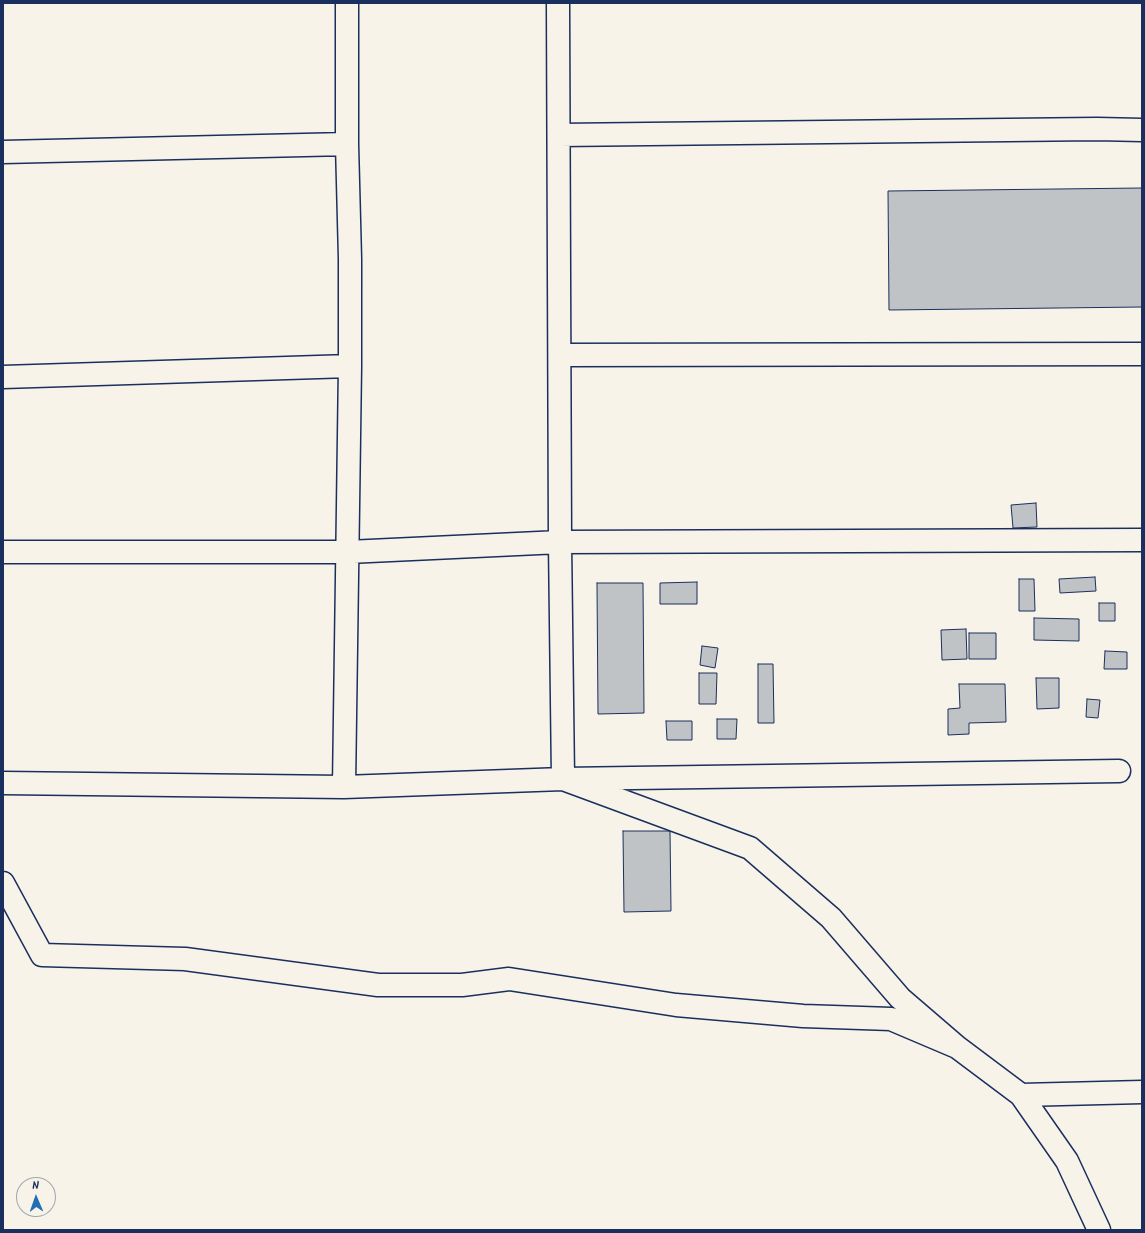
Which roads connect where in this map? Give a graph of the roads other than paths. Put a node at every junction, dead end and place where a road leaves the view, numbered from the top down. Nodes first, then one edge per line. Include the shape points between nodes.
1 (347, 3) edge
2 (558, 3) edge
3 (1142, 130) edge
4 (559, 135) junction
5 (347, 144) junction
6 (3, 152) edge
7 (1142, 354) edge
8 (560, 355) junction
9 (350, 366) junction
10 (3, 377) edge
11 (1142, 540) edge
12 (560, 542) junction
13 (3, 552) edge
14 (348, 552) junction
15 (1119, 771) dead end
16 (563, 779) junction
17 (3, 783) edge
18 (344, 787) junction
19 (5, 893) edge
20 (957, 1047) junction
21 (1142, 1092) edge
22 (1021, 1095) junction
23 (1099, 1230) edge

1 - 5 street
2 - 4 street
3 - 4 street
4 - 8 street
5 - 6 street
5 - 9 street
7 - 8 street
8 - 12 street
9 - 10 street
9 - 14 street
11 - 12 street
12 - 14 street
12 - 16 street
13 - 14 street
14 - 18 street
15 - 16 street
16 - 18 street
16 - 20 street via 750,848 830,918 900,998
17 - 18 street
19 - 20 street via 42,955 185,959 378,985 462,985 509,979 676,1005 803,1016 891,1020
20 - 22 street
21 - 22 street
22 - 23 street via 1067,1161

